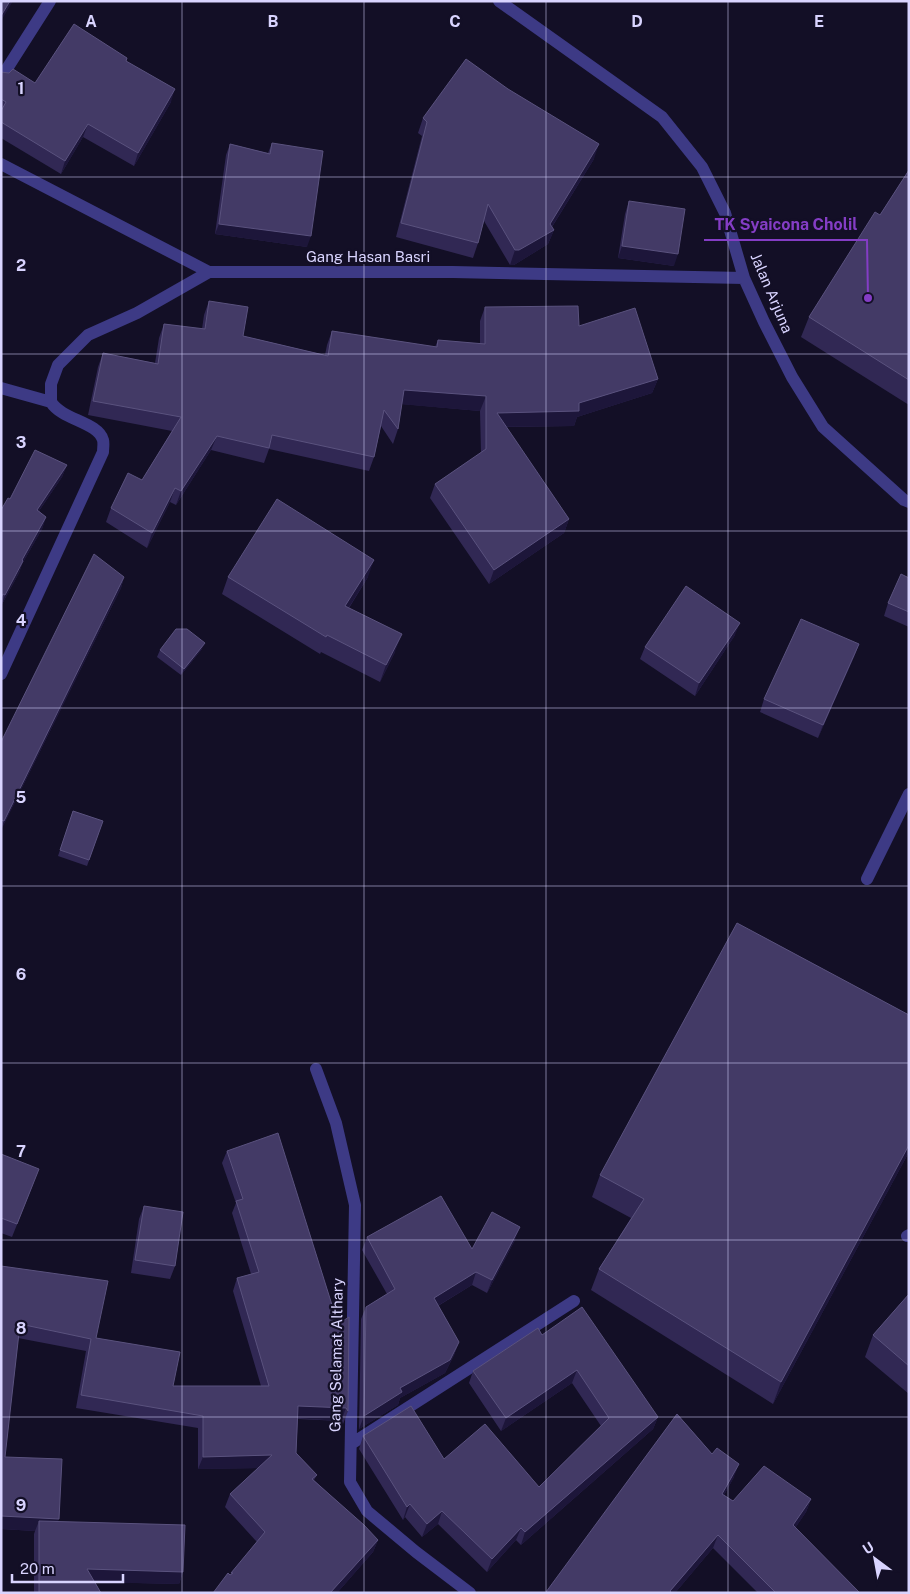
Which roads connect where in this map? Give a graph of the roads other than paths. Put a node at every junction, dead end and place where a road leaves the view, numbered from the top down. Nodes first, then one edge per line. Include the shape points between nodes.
1 (50, 1) edge
2 (499, 1) edge
3 (1, 78) edge
4 (1, 164) edge
5 (209, 272) junction
6 (744, 278) junction
7 (1, 388) edge
8 (51, 402) junction
9 (907, 498) edge
10 (1, 674) edge
11 (909, 794) edge
12 (867, 879) dead end
13 (316, 1069) dead end
14 (574, 1301) dead end
15 (351, 1444) junction
16 (470, 1593) edge

1 - 3 street
2 - 6 street, Jalan Arjuna via 662,117 702,167 724,213
4 - 5 street
5 - 6 street, Gang Hasan Basri via 453,272
5 - 8 street, Gang Hasan Basri via 137,313 88,335 58,365 51,384
6 - 9 street, Jalan Arjuna via 792,377 823,427
7 - 8 street
8 - 10 street via 56,410 97,430 103,439 103,452
11 - 12 street
13 - 15 street, Gang Selamat Althary via 336,1123 354,1205
14 - 15 street
15 - 16 street, Gang Selamat Althary via 350,1482 367,1510

